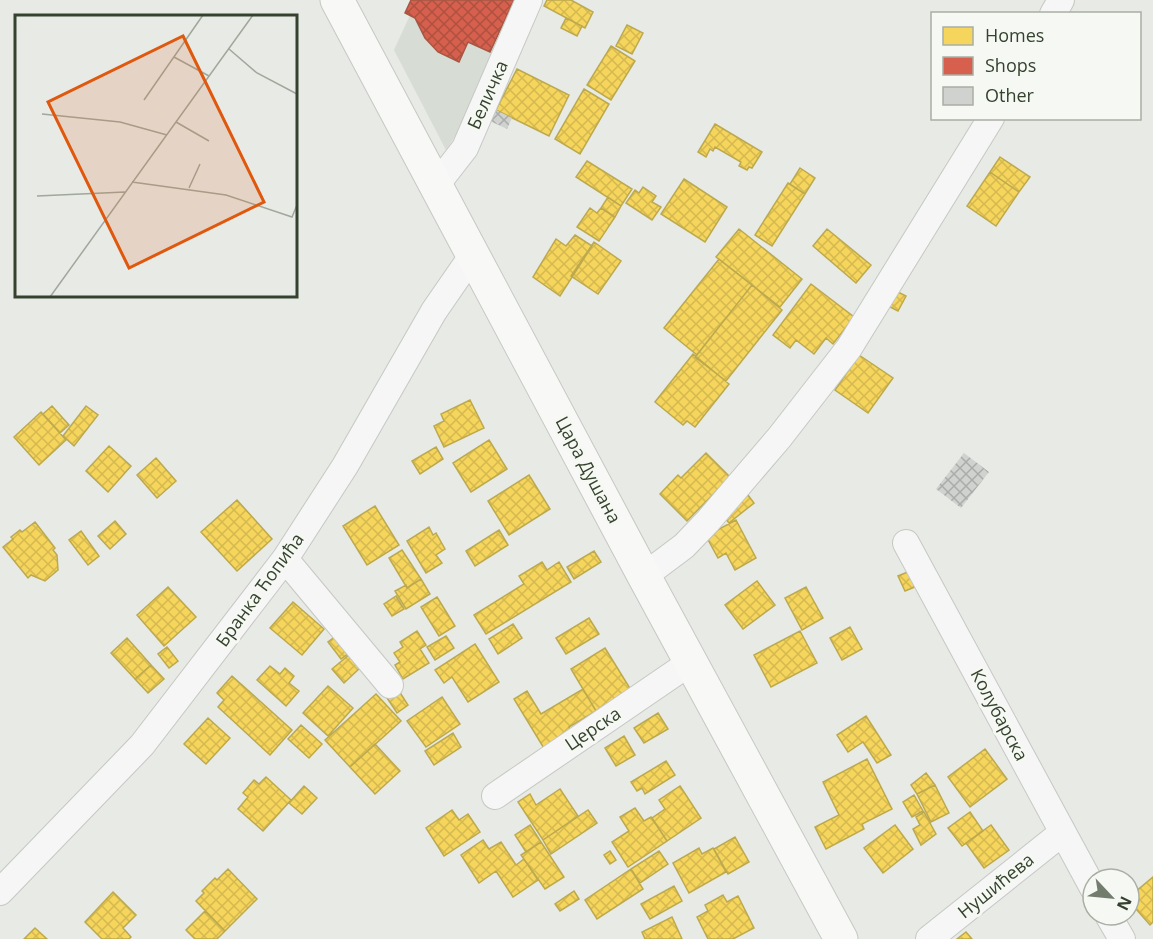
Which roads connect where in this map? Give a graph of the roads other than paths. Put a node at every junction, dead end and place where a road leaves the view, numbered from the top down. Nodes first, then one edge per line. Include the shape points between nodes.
1 (337, 0) edge
2 (529, 0) edge
3 (991, 120) edge
4 (436, 184) junction
5 (474, 253) junction
6 (906, 543) dead end
7 (285, 559) junction
8 (644, 576) junction
9 (691, 662) junction
10 (390, 685) dead end
11 (495, 796) dead end
12 (1062, 833) junction
13 (1081, 867) edge
14 (0, 892) edge
15 (841, 939) edge
16 (929, 939) edge

1 - 4 main road, Цара Душана
2 - 4 street, Беличка via 465,148
3 - 8 street via 842,357 708,521 684,546
4 - 5 main road, Цара Душана
5 - 7 street, Бранка Ћопића via 434,311 345,466
5 - 8 main road, Цара Душана
6 - 12 street, Колубарска
7 - 10 street
7 - 14 street, Бранка Ћопића via 142,745
8 - 9 main road, Цара Душана
9 - 11 street, Церска
9 - 15 main road, Цара Душана
12 - 13 street, Колубарска
12 - 16 street, Нушићева

